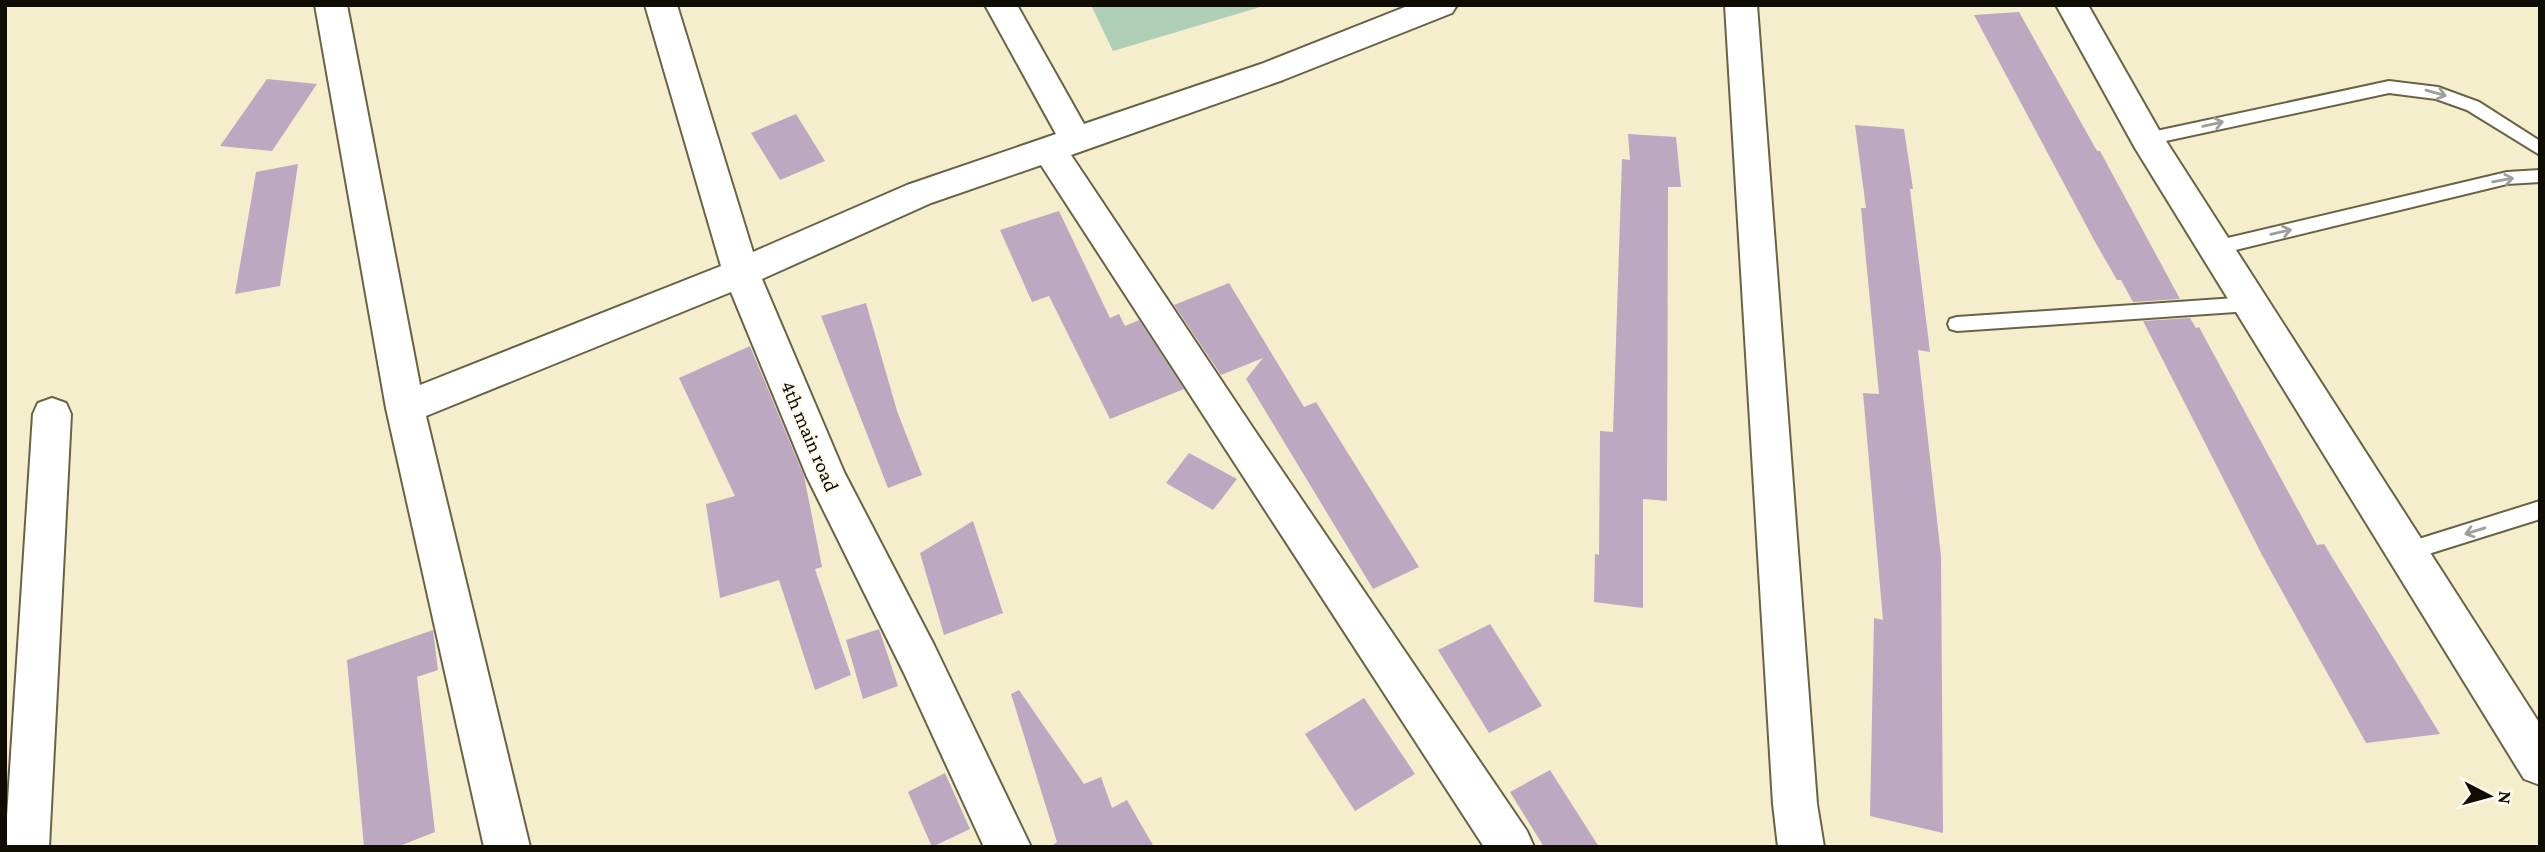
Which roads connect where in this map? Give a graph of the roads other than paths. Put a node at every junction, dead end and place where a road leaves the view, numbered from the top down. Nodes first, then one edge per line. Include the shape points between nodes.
1 (331, 5) edge
2 (661, 5) edge
3 (1001, 5) edge
4 (1441, 5) edge
5 (1741, 5) edge
6 (2072, 5) edge
7 (2147, 139) junction
8 (1062, 145) junction
9 (2540, 149) edge
10 (2540, 176) edge
11 (2215, 247) junction
12 (741, 273) junction
13 (2250, 304) junction
14 (1958, 324) dead end
15 (405, 408) junction
16 (52, 414) dead end
17 (2540, 510) edge
18 (2406, 552) junction
19 (2540, 764) edge
20 (26, 847) edge
21 (507, 847) edge
22 (1008, 847) edge
23 (1511, 847) edge
24 (1801, 847) edge

1 - 15 street
2 - 12 street, 4th main road
3 - 8 street
4 - 8 street via 1272,72
5 - 24 street via 1770,469
6 - 7 street
7 -> 9 lane via 2389,87 2438,93 2473,106
7 - 11 street
8 - 12 street via 919,194
8 - 23 street via 1231,429
11 -> 10 lane via 2507,178
11 - 13 street
12 - 15 street
12 - 22 street, 4th main road via 827,477
13 - 14 lane
13 - 18 street
15 - 21 street
16 - 20 street
17 -> 18 lane
18 - 19 street

